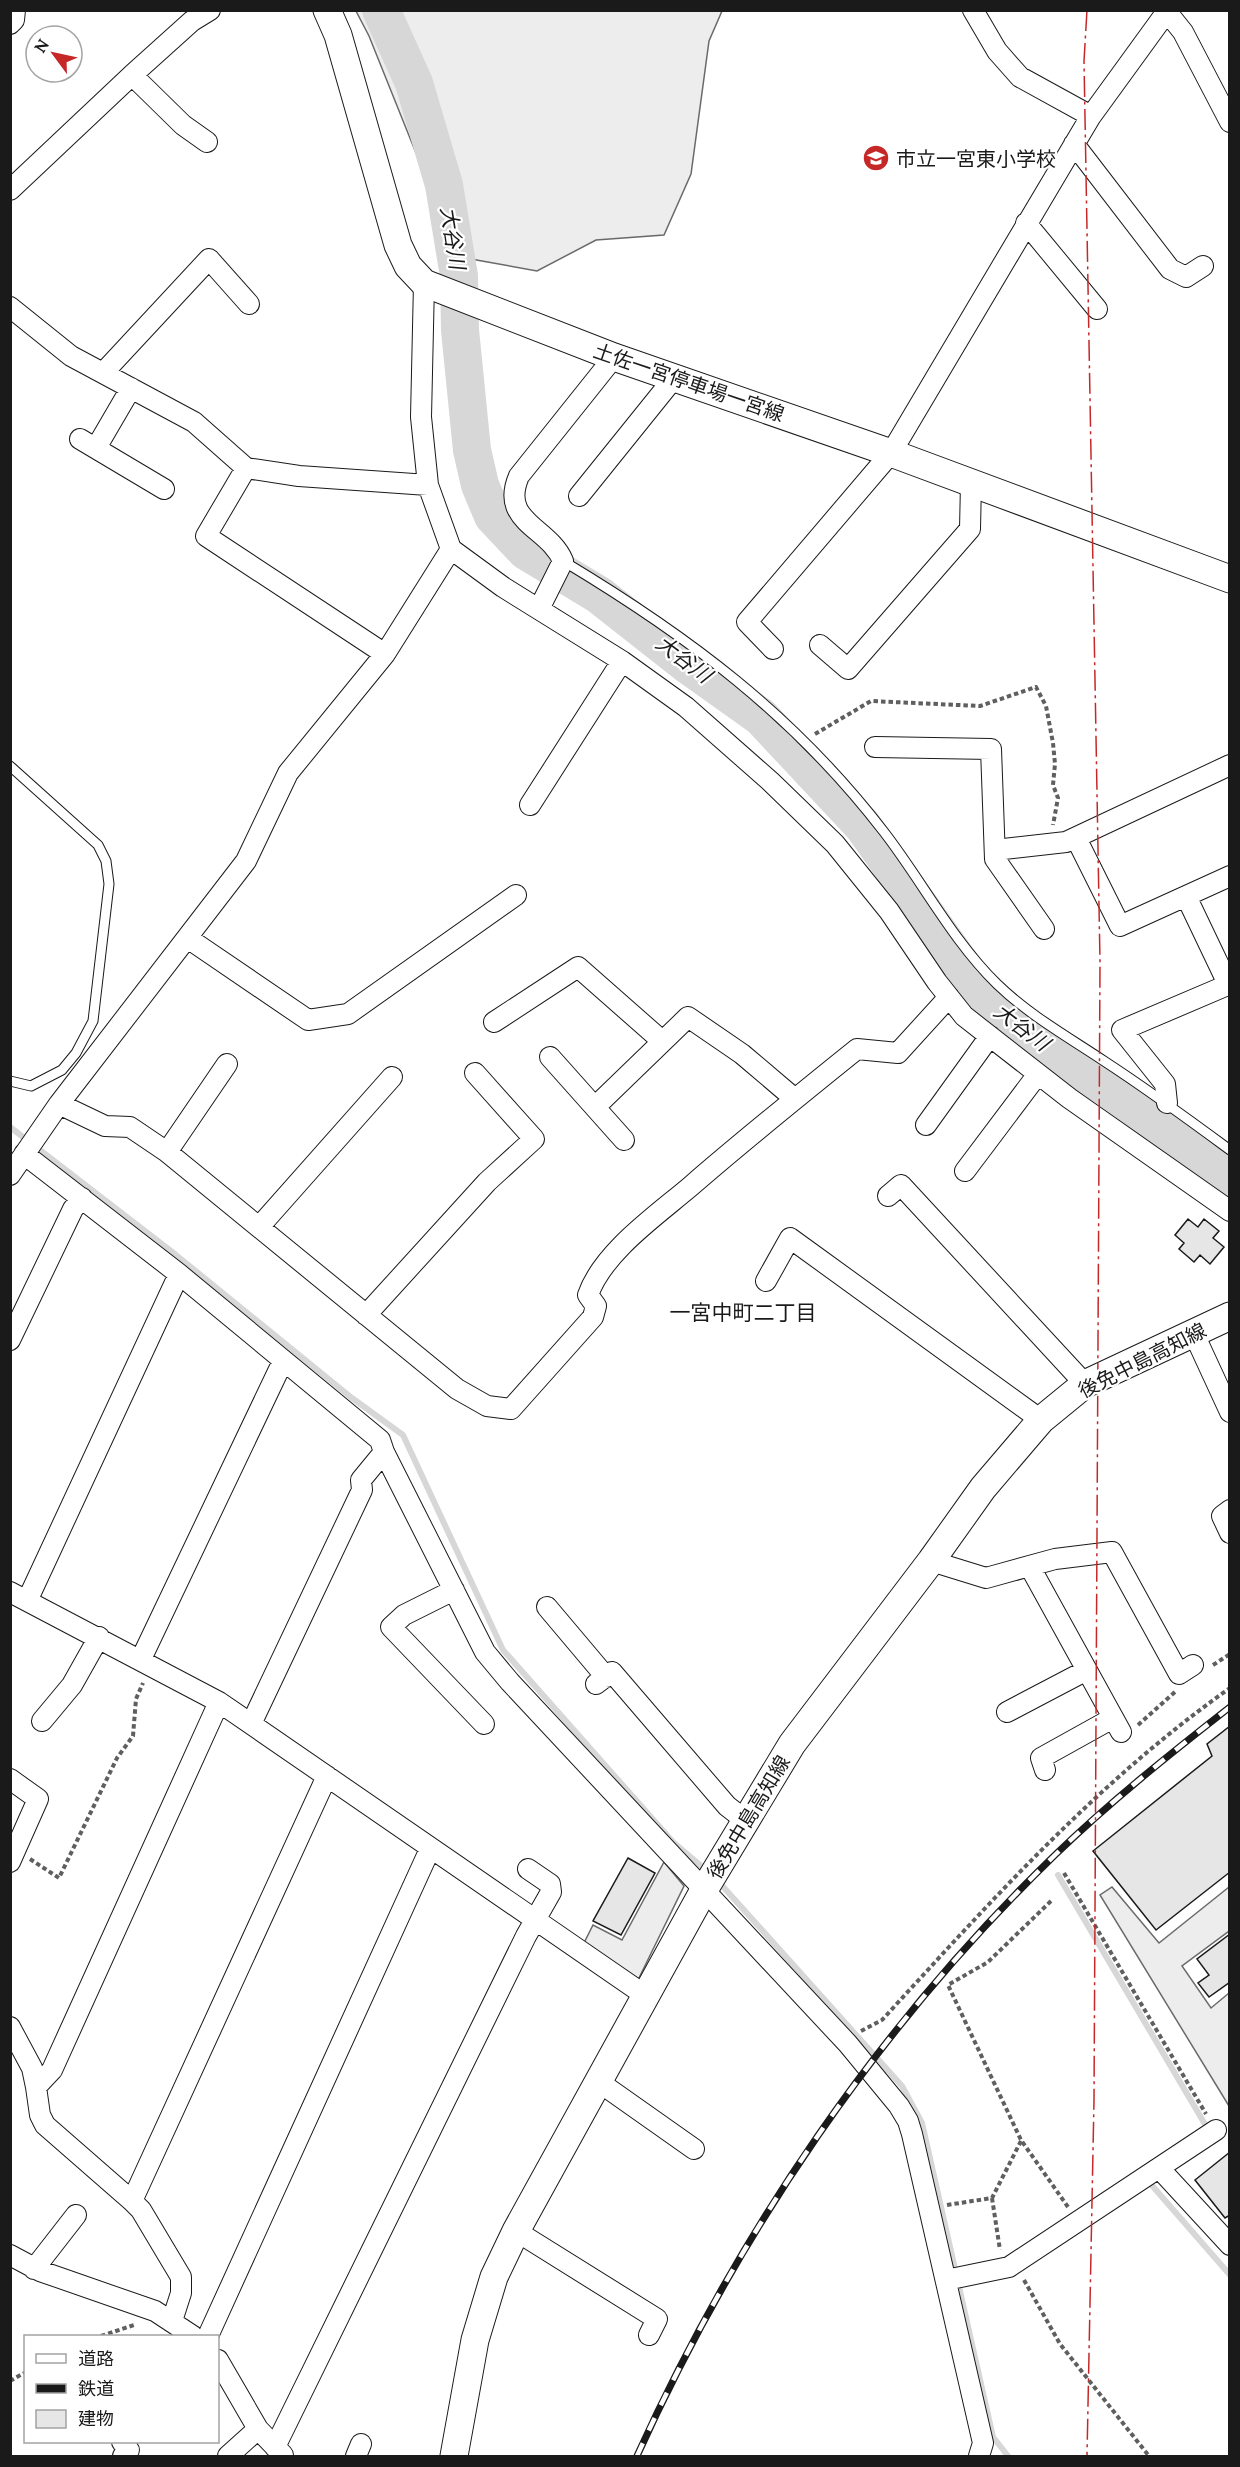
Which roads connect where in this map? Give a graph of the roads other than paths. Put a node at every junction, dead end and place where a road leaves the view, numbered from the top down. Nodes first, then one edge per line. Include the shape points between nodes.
1 (15, 10) edge
2 (210, 10) edge
3 (327, 10) edge
4 (973, 10) edge
5 (1167, 11) edge
6 (10, 24) edge
7 (132, 75) junction
8 (1091, 116) junction
9 (1230, 122) edge
10 (207, 142) dead end
11 (1074, 144) junction
12 (10, 190) edge
13 (1026, 223) junction
14 (1203, 266) dead end
15 (425, 283) junction
16 (249, 304) dead end
17 (10, 307) edge
18 (1097, 309) dead end
19 (614, 357) junction
20 (104, 374) junction
21 (674, 378) junction
22 (131, 388) junction
23 (891, 453) junction
24 (246, 468) junction
25 (971, 483) junction
26 (428, 485) junction
27 (164, 489) dead end
28 (579, 496) dead end
29 (451, 549) junction
30 (563, 561) junction
31 (1230, 579) edge
32 (539, 609) junction
33 (820, 645) dead end
34 (773, 649) dead end
35 (385, 654) junction
36 (621, 661) junction
37 (875, 747) dead end
38 (1230, 765) edge
39 (11, 769) edge
40 (530, 805) dead end
41 (1076, 838) junction
42 (995, 850) junction
43 (1230, 876) edge
44 (516, 896) dead end
45 (1186, 896) junction
46 (1044, 929) dead end
47 (189, 939) junction
48 (1229, 984) edge
49 (949, 997) junction
50 (494, 1022) dead end
51 (990, 1036) junction
52 (662, 1041) junction
53 (550, 1056) dead end
54 (227, 1064) dead end
55 (475, 1073) dead end
56 (1038, 1074) junction
57 (392, 1077) dead end
58 (10, 1081) edge
59 (795, 1099) junction
60 (1167, 1103) junction
61 (59, 1104) junction
62 (595, 1107) junction
63 (926, 1125) dead end
64 (624, 1140) dead end
65 (29, 1147) junction
66 (1230, 1150) edge
67 (167, 1152) junction
68 (965, 1171) dead end
69 (10, 1175) edge
70 (888, 1196) dead end
71 (82, 1198) junction
72 (1230, 1211) edge
73 (259, 1227) junction
74 (179, 1274) junction
75 (766, 1281) dead end
76 (366, 1314) junction
77 (1230, 1316) edge
78 (1194, 1334) junction
79 (10, 1340) edge
80 (283, 1361) junction
81 (1085, 1384) junction
82 (1230, 1412) edge
83 (1041, 1420) junction
84 (384, 1452) junction
85 (1230, 1510) edge
86 (1230, 1533) edge
87 (931, 1561) junction
88 (1030, 1567) junction
89 (454, 1590) junction
90 (19, 1596) edge
91 (547, 1606) dead end
92 (99, 1637) junction
93 (146, 1662) junction
94 (1202, 1666) road end
95 (1087, 1670) junction
96 (219, 1702) junction
97 (1006, 1712) dead end
98 (42, 1721) dead end
99 (251, 1724) junction
100 (484, 1724) dead end
101 (1045, 1770) dead end
102 (327, 1776) junction
103 (10, 1779) edge
104 (745, 1820) junction
105 (430, 1849) junction
106 (14, 1855) edge
107 (528, 1869) dead end
108 (710, 1880) junction
109 (535, 1921) junction
110 (646, 1996) junction
111 (10, 2027) edge
112 (599, 2082) junction
113 (36, 2087) junction
114 (1216, 2130) road end
115 (694, 2149) dead end
116 (1159, 2168) junction
117 (132, 2201) junction
118 (76, 2216) dead end
119 (516, 2231) junction
120 (1230, 2245) edge
121 (10, 2255) edge
122 (34, 2269) junction
123 (945, 2280) junction
124 (172, 2321) junction
125 (190, 2335) edge
126 (209, 2335) edge
127 (649, 2335) dead end
128 (219, 2361) edge
129 (258, 2429) junction
130 (123, 2443) edge
131 (280, 2452) edge
132 (984, 2452) edge
133 (123, 2457) edge
134 (228, 2457) edge
135 (454, 2457) edge

1 - 6 street
2 - 7 street via 192,21
3 - 15 main road, 土佐一宮停車場一宮線 via 338,35 398,245 408,266
4 - 8 street via 997,51 1020,77
5 - 8 street
5 - 9 street via 1184,32
7 - 10 street via 183,125
7 - 12 street
8 - 11 street
11 - 13 street
11 - 14 street via 1170,269 1186,277
13 - 18 street
13 - 23 street
15 - 19 main road, 土佐一宮停車場一宮線
15 - 26 street via 422,417
16 - 20 street via 209,259
17 - 20 street via 71,356
19 - 21 main road, 土佐一宮停車場一宮線
19 - 30 street via 512,490 514,504 523,518 558,549
20 - 22 street
21 - 23 main road, 土佐一宮停車場一宮線
21 - 28 street
22 - 24 street via 194,422
22 - 27 street via 88,444
23 - 25 main road, 土佐一宮停車場一宮線
23 - 34 street via 747,622
24 - 26 street via 299,476
24 - 35 street via 206,537
25 - 31 main road, 土佐一宮停車場一宮線
25 - 33 street via 970,529 848,669
26 - 29 street
29 - 32 street
29 - 35 street
30 - 32 street
30 - 60 lane via 682,636 758,697 847,787 884,831 966,949 996,983 1025,1008
32 - 36 street
35 - 47 street via 288,773 246,861
36 - 40 street
36 - 49 street via 686,706 835,844 889,910
37 - 42 street via 991,749
38 - 41 street
39 - 58 lane via 98,845 106,861 109,884 93,1021 62,1070 32,1086
41 - 42 street
41 - 45 street via 1120,926
42 - 46 street via 995,859
43 - 45 street
44 - 47 street via 348,1014 308,1020
45 - 48 street
47 - 61 street
48 - 60 street via 1122,1030 1165,1084
49 - 51 street via 964,1016
49 - 59 street via 898,1053 857,1049
50 - 52 street via 578,967
51 - 56 street
51 - 63 street
52 - 59 street via 688,1017 742,1053
52 - 62 street
53 - 62 street
54 - 67 street
55 - 76 street via 534,1138 487,1182
56 - 68 street
56 - 72 street
57 - 73 street
59 - 76 street via 631,1237 593,1280 588,1295 596,1306 593,1317 511,1409 487,1406 457,1389
60 - 66 lane
61 - 65 street
61 - 67 street via 105,1126 130,1127
62 - 64 street
65 - 69 street
65 - 71 street
67 - 73 street
70 - 81 street via 901,1185
71 - 74 street
71 - 79 street via 73,1209
73 - 76 street
74 - 80 street
74 - 90 street
75 - 83 street via 790,1238
77 - 78 main road, 後免中島高知線
78 - 81 main road, 後免中島高知線
78 - 82 street
80 - 84 street via 380,1440
80 - 93 street
81 - 83 main road, 後免中島高知線
83 - 87 main road, 後免中島高知線 via 983,1488
84 - 89 street
84 - 99 street via 361,1480 362,1490 328,1566
85 - 86 street via 1222,1516
87 - 88 street via 986,1578
87 - 104 main road, 後免中島高知線 via 792,1744
88 - 94 street via 1055,1559 1112,1552 1179,1674
88 - 95 street
89 - 100 street via 404,1615 392,1627
89 - 108 street via 485,1652 510,1682
90 - 92 street
91 - 104 street via 601,1680 612,1672 727,1806
92 - 93 street
92 - 98 street via 72,1685
93 - 96 street
95 - 97 street
95 - 101 street via 1121,1728 1041,1758
96 - 99 street
96 - 113 street via 52,2070
99 - 102 street
102 - 105 street
102 - 117 street
103 - 106 street via 38,1800
104 - 108 main road, 後免中島高知線
105 - 109 street
105 - 126 street
107 - 109 street via 550,1884 551,1892
108 - 110 main road, 後免中島高知線
108 - 123 street via 908,2121
109 - 110 street
109 - 131 street
110 - 112 main road, 後免中島高知線
111 - 113 street via 32,2068
112 - 115 street
112 - 119 main road, 後免中島高知線
113 - 117 street via 45,2125
114 - 116 street
116 - 120 street
116 - 123 street via 1009,2266
117 - 124 street via 181,2277 181,2293
118 - 122 street
119 - 127 street via 657,2319
119 - 135 main road, 後免中島高知線 via 494,2277 474,2340
121 - 122 street
122 - 124 street via 155,2311
123 - 132 street
124 - 125 street
128 - 129 street
129 - 131 street
129 - 134 street
130 - 133 street via 129,2450

